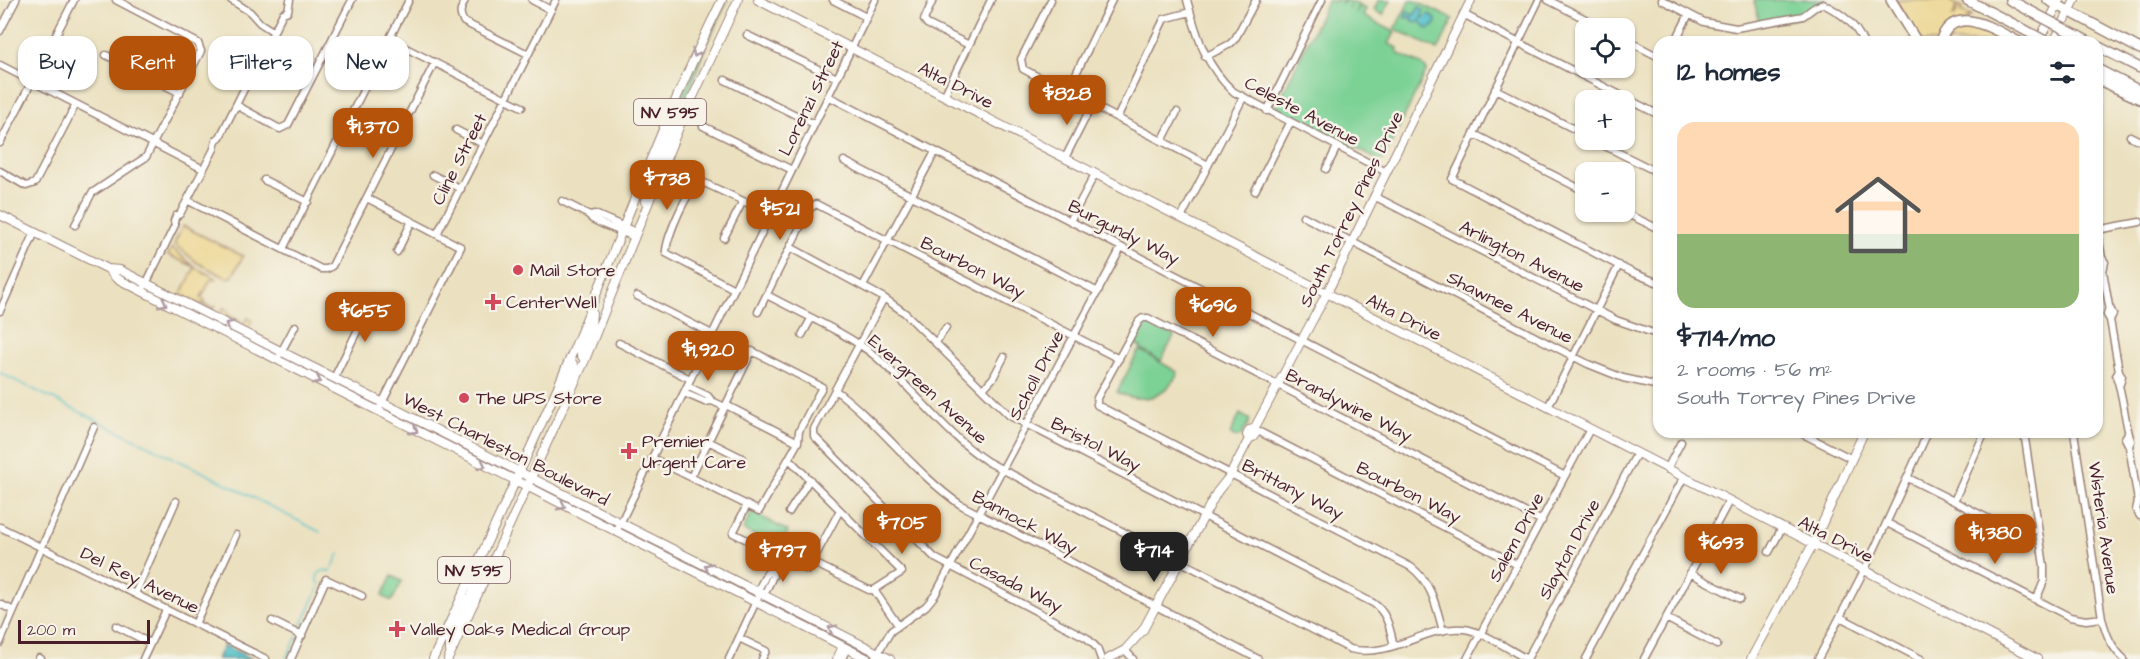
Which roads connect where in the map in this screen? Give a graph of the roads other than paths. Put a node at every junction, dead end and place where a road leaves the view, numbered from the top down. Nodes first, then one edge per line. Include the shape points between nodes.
1 (16, 0) edge
2 (74, 0) edge
3 (116, 0) edge
4 (231, 0) edge
5 (352, 0) edge
6 (400, 0) edge
7 (465, 0) edge
8 (532, 0) edge
9 (556, 0) edge
10 (722, 0) edge
11 (738, 0) edge
12 (758, 0) edge
13 (833, 0) edge
14 (874, 0) edge
15 (933, 0) edge
16 (991, 0) edge
17 (1051, 0) edge
18 (1112, 0) edge
19 (1187, 0) edge
20 (1256, 0) edge
21 (1322, 0) edge
22 (1471, 0) edge
23 (1539, 0) edge
24 (1548, 0) edge
25 (1662, 0) edge
26 (1891, 0) edge
27 (1967, 0) edge
28 (2010, 0) edge
29 (2048, 0) edge
30 (2075, 0) edge
31 (290, 1) edge
32 (408, 2) edge
33 (2059, 2) edge
34 (551, 10) junction
35 (1190, 12) junction
36 (2070, 12) junction
37 (1463, 14) junction
38 (1689, 14) junction
39 (866, 17) junction
40 (1583, 18) edge
41 (0, 31) edge
42 (274, 32) junction
43 (747, 35) dead end
44 (55, 36) edge
45 (392, 36) edge
46 (1678, 36) edge
47 (1860, 36) edge
48 (1913, 36) edge
49 (1943, 36) edge
50 (2006, 36) edge
51 (2036, 36) edge
52 (2041, 36) edge
53 (2057, 36) edge
54 (2078, 36) edge
55 (1518, 42) junction
56 (969, 45) junction
57 (1635, 45) edge
58 (851, 48) junction
59 (409, 49) edge
60 (2103, 49) edge
61 (2140, 49) edge
62 (528, 54) junction
63 (1653, 54) edge
64 (106, 55) dead end
65 (1205, 57) junction
66 (435, 62) junction
67 (0, 65) edge
68 (2140, 69) edge
69 (2103, 72) edge
70 (18, 74) edge
71 (837, 78) junction
72 (725, 80) dead end
73 (2103, 83) edge
74 (1495, 89) junction
75 (26, 90) edge
76 (49, 90) edge
77 (365, 90) edge
78 (2140, 91) edge
79 (1067, 92) junction
80 (180, 93) junction
81 (828, 96) junction
82 (944, 96) junction
83 (1243, 98) junction
84 (506, 99) junction
85 (2140, 99) edge
86 (76, 104) junction
87 (673, 104) junction
88 (236, 105) junction
89 (1092, 105) junction
90 (522, 107) dead end
91 (1268, 111) junction
92 (1177, 112) dead end
93 (1653, 112) edge
94 (1117, 118) junction
95 (1290, 123) junction
96 (814, 124) junction
97 (703, 126) dead end
98 (1575, 129) edge
99 (456, 130) dead end
100 (1474, 134) junction
101 (2130, 136) dead end
102 (1162, 141) junction
103 (2140, 141) edge
104 (0, 143) edge
105 (153, 143) junction
106 (483, 144) junction
107 (1337, 147) junction
108 (1613, 150) edge
109 (935, 152) junction
110 (1065, 158) junction
111 (844, 161) dead end
112 (1208, 165) junction
113 (203, 169) junction
114 (1326, 169) dead end
115 (792, 170) junction
116 (1653, 170) edge
117 (0, 171) edge
118 (1386, 172) junction
119 (1095, 174) junction
120 (433, 175) dead end
121 (264, 180) dead end
122 (1575, 186) edge
123 (460, 189) junction
124 (1255, 191) dead end
125 (911, 196) junction
126 (1374, 196) junction
127 (367, 198) junction
128 (188, 200) junction
129 (562, 201) dead end
130 (743, 201) junction
131 (308, 202) junction
132 (0, 214) edge
133 (771, 214) junction
134 (642, 216) junction
135 (1303, 216) dead end
136 (1181, 218) junction
137 (1635, 218) edge
138 (412, 221) junction
139 (1070, 221) junction
140 (2140, 222) edge
141 (75, 225) dead end
142 (1653, 226) edge
143 (2103, 228) edge
144 (622, 230) junction
145 (35, 232) junction
146 (437, 234) junction
147 (635, 235) junction
148 (724, 238) dead end
149 (888, 240) junction
150 (1352, 242) junction
151 (790, 247) junction
152 (1121, 248) junction
153 (283, 249) junction
154 (397, 252) dead end
155 (1619, 265) junction
156 (108, 269) junction
157 (2103, 271) edge
158 (1653, 280) edge
159 (146, 283) junction
160 (863, 286) junction
161 (734, 289) junction
162 (142, 292) junction
163 (1098, 292) junction
164 (1327, 293) junction
165 (767, 295) junction
166 (637, 296) dead end
167 (374, 297) dead end
168 (884, 298) junction
169 (594, 302) junction
170 (0, 311) edge
171 (1596, 311) junction
172 (758, 312) dead end
173 (811, 319) junction
174 (295, 326) dead end
175 (946, 328) dead end
176 (1653, 333) edge
177 (712, 334) junction
178 (802, 335) dead end
179 (1074, 336) junction
180 (1302, 341) junction
181 (936, 342) junction
182 (619, 343) dead end
183 (860, 345) junction
184 (281, 351) junction
185 (1004, 357) dead end
186 (1574, 357) junction
187 (570, 358) junction
188 (1119, 359) junction
189 (585, 360) junction
190 (278, 361) junction
191 (334, 378) junction
192 (690, 379) junction
193 (1278, 385) junction
194 (1653, 385) edge
195 (982, 389) junction
196 (685, 390) junction
197 (836, 390) junction
198 (382, 403) junction
199 (565, 406) junction
200 (725, 406) junction
201 (1548, 407) junction
202 (378, 411) junction
203 (1026, 425) junction
204 (94, 427) dead end
205 (1254, 429) junction
206 (1590, 429) junction
207 (1811, 438) edge
208 (1861, 438) edge
209 (1925, 438) edge
210 (1983, 438) edge
211 (2025, 438) edge
212 (2075, 438) edge
213 (708, 441) junction
214 (798, 442) junction
215 (1681, 442) dead end
216 (1637, 453) junction
217 (652, 458) junction
218 (742, 458) dead end
219 (789, 459) junction
220 (1852, 459) junction
221 (1667, 469) junction
222 (1002, 470) junction
223 (519, 472) junction
224 (1231, 474) junction
225 (1565, 476) junction
226 (691, 477) junction
227 (1684, 477) junction
228 (532, 478) junction
229 (1908, 478) junction
230 (810, 479) junction
231 (514, 482) junction
232 (527, 488) junction
233 (176, 501) dead end
234 (1729, 501) junction
235 (1954, 501) junction
236 (2139, 503) edge
237 (747, 505) junction
238 (840, 510) junction
239 (789, 512) dead end
240 (2140, 514) edge
241 (978, 515) junction
242 (1204, 517) junction
243 (1542, 521) junction
244 (620, 523) junction
245 (1887, 523) junction
246 (0, 527) edge
247 (1782, 528) junction
248 (2038, 530) junction
249 (616, 532) junction
250 (236, 535) dead end
251 (1813, 544) junction
252 (42, 548) junction
253 (482, 552) junction
254 (1768, 552) dead end
255 (779, 556) junction
256 (812, 562) junction
257 (1180, 562) junction
258 (1518, 565) junction
259 (950, 566) junction
260 (1864, 570) junction
261 (1690, 573) junction
262 (874, 590) junction
263 (760, 593) junction
264 (135, 594) junction
265 (463, 595) junction
266 (362, 596) dead end
267 (1740, 599) dead end
268 (2036, 600) junction
269 (756, 602) junction
270 (474, 603) junction
271 (0, 604) edge
272 (1155, 607) junction
273 (166, 610) junction
274 (14, 611) junction
275 (1840, 617) junction
276 (1666, 618) junction
277 (2102, 618) junction
278 (272, 621) dead end
279 (195, 624) junction
280 (898, 625) junction
281 (116, 626) dead end
282 (1443, 631) junction
283 (1480, 635) junction
284 (302, 636) junction
285 (739, 638) junction
286 (0, 643) edge
287 (150, 643) junction
288 (1717, 645) dead end
289 (1394, 646) junction
290 (845, 647) junction
291 (1125, 650) junction
292 (876, 656) edge
293 (449, 657) edge
294 (143, 659) edge
295 (266, 659) edge
296 (291, 659) edge
297 (433, 659) edge
298 (729, 659) edge
299 (762, 659) edge
300 (836, 659) edge
301 (842, 659) edge
302 (868, 659) edge
303 (890, 659) edge
304 (1101, 659) edge
305 (1108, 659) edge
306 (1133, 659) edge
307 (1258, 659) edge
308 (1467, 659) edge
309 (1527, 659) edge
310 (1586, 659) edge
311 (1644, 659) edge
312 (1751, 659) edge
313 (1818, 659) edge
314 (1921, 659) edge
315 (2037, 659) edge
316 (2124, 659) edge

1 - 41 street
2 - 44 street
3 - 80 street via 201,47
4 - 42 street
5 - 88 street via 285,128 280,129
6 - 32 street
7 - 62 street via 460,10 464,22
8 - 34 street
9 - 34 street, Cline Street
10 -> 87 main road, NV 595
11 - 134 main road, NV 595
12 - 58 main road, Alta Drive
13 - 39 street
14 - 39 street, Lorenzi Street
15 - 56 street via 924,20 927,24
16 - 56 street
17 - 79 street via 1020,65
18 - 79 street
19 - 35 street, Celeste Avenue
20 - 65 street via 1235,39
21 - 91 street
22 - 37 main road, South Torrey Pines Drive
23 - 55 street
24 - 40 street
25 - 38 street
26 - 48 highway
27 - 51 highway, bridge
28 - 54 highway, bridge
29 - 33 highway
30 - 36 main road
31 - 42 street via 285,4
32 - 45 street
33 - 36 highway
33 - 52 main road
34 - 62 street, Cline Street
35 - 65 street, Celeste Avenue
35 - 94 street via 1164,19
36 - 53 main road
36 - 61 highway
37 - 55 street
37 - 118 main road, South Torrey Pines Drive
38 - 46 street
38 - 47 street via 1713,25 1751,27 1803,16 1823,4 1839,12
39 - 58 street, Lorenzi Street
42 - 88 street
43 - 71 street
49 - 50 highway via 1950,26 1968,20
55 - 74 street
55 - 93 street
56 - 82 street
57 - 63 street
58 - 71 street, Lorenzi Street
58 - 82 main road, Alta Drive
59 - 66 street
60 - 68 highway
62 - 84 street, Cline Street
64 - 80 street
65 - 83 street, Celeste Avenue via 1219,78
66 - 84 street
66 - 127 street
67 - 70 street
69 - 78 highway
71 - 81 street, Lorenzi Street
72 - 96 street
73 - 85 highway
74 - 98 street
74 - 100 street
75 - 104 street
76 - 86 street
77 - 131 street
79 - 89 street
80 - 105 street
81 - 96 street, Lorenzi Street
81 - 109 street, Burgundy Way
82 - 110 main road, Alta Drive
83 - 91 street, Celeste Avenue
83 - 112 street
84 - 90 street
84 - 106 street, Cline Street
86 - 105 street
86 - 117 street via 35,183 26,186
87 - 134 main road via 676,114 651,175
87 - 144 main road, NV 595
88 - 113 street
89 - 94 street
89 - 110 street
91 - 95 street, Celeste Avenue
92 - 102 street
94 - 102 street
95 - 107 street, Celeste Avenue
95 - 124 street
96 - 115 street, Lorenzi Street
97 - 115 street
99 - 106 street
100 - 122 street
100 - 155 street via 1452,180
101 - 103 street
102 - 112 street
105 - 113 street
105 - 141 street via 140,163 92,193
106 - 123 street, Cline Street
107 - 114 street
107 - 118 street, Celeste Avenue
108 - 116 street
109 - 125 street
109 - 139 street, Burgundy Way
110 - 119 main road, Alta Drive
111 - 125 street
112 - 136 street
113 - 128 street
115 - 133 street, Lorenzi Street
118 - 126 main road, South Torrey Pines Drive
119 - 136 main road, Alta Drive
119 - 139 street
120 - 123 street
121 - 131 street
123 - 146 street, Cline Street
125 - 149 street
125 - 163 street
126 - 150 main road, South Torrey Pines Drive
126 - 171 street, Arlington Avenue
127 - 138 street
127 - 153 street via 332,266 321,269
128 - 153 street
128 - 159 street via 176,216
129 - 144 street
130 - 133 street
130 - 148 street
130 - 161 street via 698,181 667,243 666,253
131 - 153 street
132 - 145 main road, West Charleston Boulevard
133 - 161 street, Lorenzi Street
134 - 147 main road, NV 595
135 - 150 street, Shawnee Avenue
136 - 164 main road, Alta Drive
137 - 142 street
138 - 146 street
138 - 154 street
139 - 152 street, Burgundy Way
140 - 143 street
144 - 147 street
144 - 169 main road, NV 595
145 - 156 main road, West Charleston Boulevard
145 - 170 street
146 - 198 street via 461,247
147 - 189 main road, NV 595
149 - 151 street, Bourbon Way via 813,205
149 - 160 street
149 - 179 street, Bourbon Way
150 - 164 main road, South Torrey Pines Drive
150 - 186 street, Shawnee Avenue
151 - 160 street, Bristol Way
151 - 165 street
152 - 163 street, Scholl Drive
152 - 180 street, Burgundy Way
155 - 158 street
155 - 171 street
156 - 159 main road, West Charleston Boulevard via 120,270
156 - 162 main road, West Charleston Boulevard
157 - 236 street via 2109,306 2106,310 2119,371 2116,376
159 - 162 street
184 -> 159 main road, West Charleston Boulevard
160 - 168 street, Bristol Way
161 - 177 street, Lorenzi Street
162 -> 190 main road, West Charleston Boulevard
163 - 179 street, Scholl Drive
164 - 180 main road, South Torrey Pines Drive
164 - 201 main road, Alta Drive
165 - 172 street
165 - 173 street, Evergreen Avenue
166 - 177 street
167 - 191 street
168 - 181 street, Bristol Way
168 - 183 street
169 - 187 main road, NV 595
169 - 189 main road via 591,327 581,351
171 - 176 street, Arlington Avenue
171 - 186 street
173 - 178 street
173 - 183 street, Evergreen Avenue
174 - 184 street
175 - 181 street
177 - 192 street, Lorenzi Street
179 - 188 street, Bourbon Way
179 - 203 street, Scholl Drive
180 - 193 main road, South Torrey Pines Drive
180 - 225 street, Burgundy Way
181 - 195 street, Bristol Way
182 - 192 street
183 - 197 street
183 - 222 street, Evergreen Avenue via 969,448
184 - 190 street
184 - 191 main road, West Charleston Boulevard
185 - 195 street
186 - 194 street, Shawnee Avenue via 1623,378
186 - 201 street
187 - 199 main road via 574,366 563,392
187 - 223 main road, NV 595
188 - 193 street, Brandywine Way via 1139,321 1148,318
188 - 224 street, Brittany Way via 1096,403
189 - 199 main road, NV 595
190 -> 202 main road, West Charleston Boulevard
191 - 198 main road, West Charleston Boulevard
192 - 196 street, Lorenzi Street
193 - 205 main road, South Torrey Pines Drive
193 - 243 street, Brandywine Way
195 - 203 street, Bristol Way via 1010,416
196 - 200 street
196 - 217 street, Lorenzi Street
197 - 241 street, Bannock Way via 936,487
197 - 259 street, Casada Way via 814,429 815,439 935,558
198 - 202 street
198 - 223 main road, West Charleston Boulevard
199 - 228 main road, NV 595
200 - 213 street
200 - 214 street
200 - 214 street via 752,351 822,387 799,431
201 - 206 main road, Alta Drive
202 -> 231 main road, West Charleston Boulevard
203 - 222 street, Scholl Drive
203 - 242 street, Bristol Way
204 - 252 street
205 - 224 main road, South Torrey Pines Drive via 1256,433
205 - 258 street, Bourbon Way
206 - 216 main road, Alta Drive
206 - 225 street, Salem Drive
207 - 220 street
208 - 220 main road
209 - 229 street
210 - 235 street
211 - 248 street
212 - 277 street, Wisteria Avenue
213 - 218 street
213 - 226 street
214 - 219 street
215 - 221 street
216 - 221 main road, Alta Drive
216 - 309 street, Slayton Drive
217 - 226 street
217 - 244 street, Lorenzi Street
219 - 230 street
219 - 237 street via 759,511
220 - 251 main road
221 - 227 main road, Alta Drive
222 - 241 street, Scholl Drive
222 - 257 street, Evergreen Avenue
223 - 228 main road, West Charleston Boulevard
223 - 231 main road, NV 595
224 - 242 main road, South Torrey Pines Drive
224 - 282 street, Brittany Way via 1411,567 1429,586
225 - 243 street, Salem Drive
226 - 237 street
227 - 234 main road, Alta Drive
227 - 310 street
228 - 232 main road, NV 595
228 - 244 main road, West Charleston Boulevard
229 - 235 street
229 - 245 street
230 - 238 street
230 - 239 street
231 - 232 main road, West Charleston Boulevard
231 - 253 main road, NV 595
232 -> 249 main road, West Charleston Boulevard
232 - 270 main road, NV 595
233 - 264 street
234 - 247 main road, Alta Drive
234 - 261 street
235 - 248 street via 2015,532
236 - 240 street via 2136,510
237 - 255 street via 733,533
238 - 256 street
238 - 262 street via 902,572
241 - 259 street, Scholl Drive
241 - 272 street, Bannock Way
242 - 257 main road, South Torrey Pines Drive
242 - 289 street, Bristol Way via 1377,606 1386,617
243 - 258 street, Salem Drive
244 - 249 street, Lorenzi Street
263 -> 244 main road, West Charleston Boulevard
245 - 260 street
245 - 268 street
246 - 252 street, Del Rey Avenue
247 - 251 main road, Alta Drive
247 - 254 street
248 - 268 street via 2044,581
249 - 269 main road, West Charleston Boulevard
250 - 279 street
251 - 260 main road, Alta Drive
251 - 312 main road
252 - 264 street, Del Rey Avenue
252 - 274 street
253 - 265 main road, NV 595
253 - 270 main road via 480,574 470,599
255 - 256 street via 808,570
255 - 263 street via 766,591
256 - 262 street
257 - 272 main road, South Torrey Pines Drive
257 - 289 street, Evergreen Avenue via 1350,649 1376,652
258 - 283 street, Salem Drive
259 - 280 street, Scholl Drive via 929,603
259 - 304 street, Casada Way via 1087,638
260 - 275 street
260 - 315 main road, Alta Drive
261 - 267 street
261 - 276 street
262 - 280 street
263 - 269 street
292 -> 263 main road, West Charleston Boulevard
264 - 273 street, Del Rey Avenue
265 - 293 main road via 466,601 450,638
265 - 297 main road, NV 595
266 - 284 street via 327,579
268 - 277 street via 2080,620
269 - 285 street
269 - 290 main road, West Charleston Boulevard
270 - 293 main road, NV 595
271 - 274 street
272 - 291 main road, South Torrey Pines Drive via 1138,637
272 - 307 street, Bannock Way
273 - 279 street, Del Rey Avenue
273 - 287 street
274 - 286 street
275 - 313 street
275 - 314 street
276 - 288 street
276 - 311 street
277 - 316 street, Wisteria Avenue via 2111,644
278 - 284 street
279 - 295 street, Del Rey Avenue
280 - 292 street, Scholl Drive
281 - 287 street
282 - 283 street, Evergreen Avenue via 1460,629
282 - 289 street, Evergreen Avenue
283 - 308 street, Salem Drive
283 - 309 street, Evergreen Avenue
284 - 296 street
285 - 298 street
285 - 299 street via 766,651
287 - 294 street
290 - 300 street
290 - 301 street
290 - 302 main road, West Charleston Boulevard
291 - 305 main road, South Torrey Pines Drive
291 - 306 street
292 - 303 main road, West Charleston Boulevard

